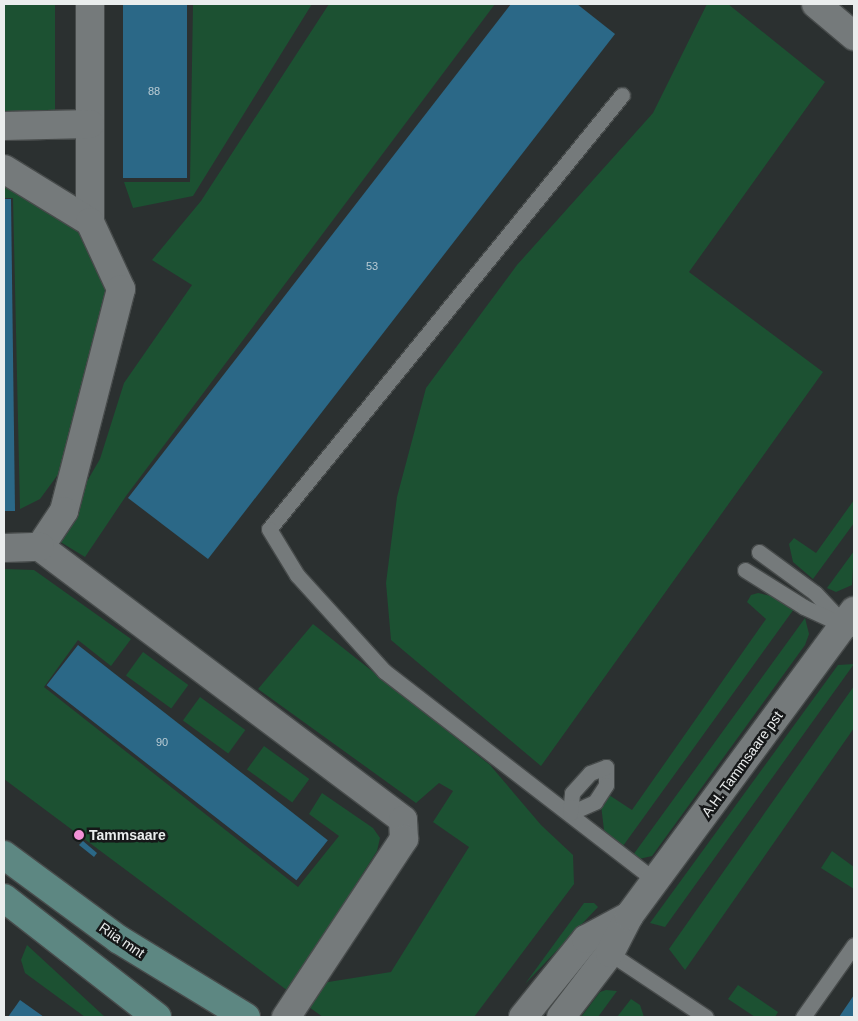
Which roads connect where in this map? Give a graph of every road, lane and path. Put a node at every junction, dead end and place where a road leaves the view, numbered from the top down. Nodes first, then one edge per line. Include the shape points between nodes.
1 (90, 4) edge
2 (816, 4) edge
3 (854, 36) edge
4 (622, 96) dead end
5 (90, 124) junction
6 (4, 126) edge
7 (4, 169) edge
8 (90, 222) junction
9 (40, 547) junction
10 (4, 548) edge
11 (759, 552) dead end
12 (745, 570) dead end
13 (851, 623) edge
14 (4, 855) edge
15 (656, 881) junction
16 (4, 898) edge
17 (629, 916) junction
18 (586, 939) junction
19 (854, 945) edge
20 (610, 953) junction
21 (157, 1017) edge
22 (246, 1017) edge
23 (286, 1017) edge
24 (523, 1017) edge
25 (561, 1017) edge
26 (706, 1017) edge
27 (803, 1017) edge

1 - 5 street
2 - 3 street
4 - 15 lane via 269,529 297,575 384,671
5 - 6 street
5 - 8 street
7 - 8 street
8 - 9 street via 121,288 64,511
9 - 10 street
9 - 23 street via 403,820 404,839
11 - 13 lane
12 - 13 lane via 804,607
13 - 15 street, A.H. Tammsaare pst
14 - 22 main road, Riia mnt via 118,939
15 - 17 street, A.H. Tammsaare pst
16 - 21 main road
17 - 18 street, A.H. Tammsaare pst
17 - 20 street, A.H. Tammsaare pst
18 - 20 lane
18 - 24 street, A.H. Tammsaare pst
19 - 27 lane
20 - 25 street, A.H. Tammsaare pst
20 - 26 lane

